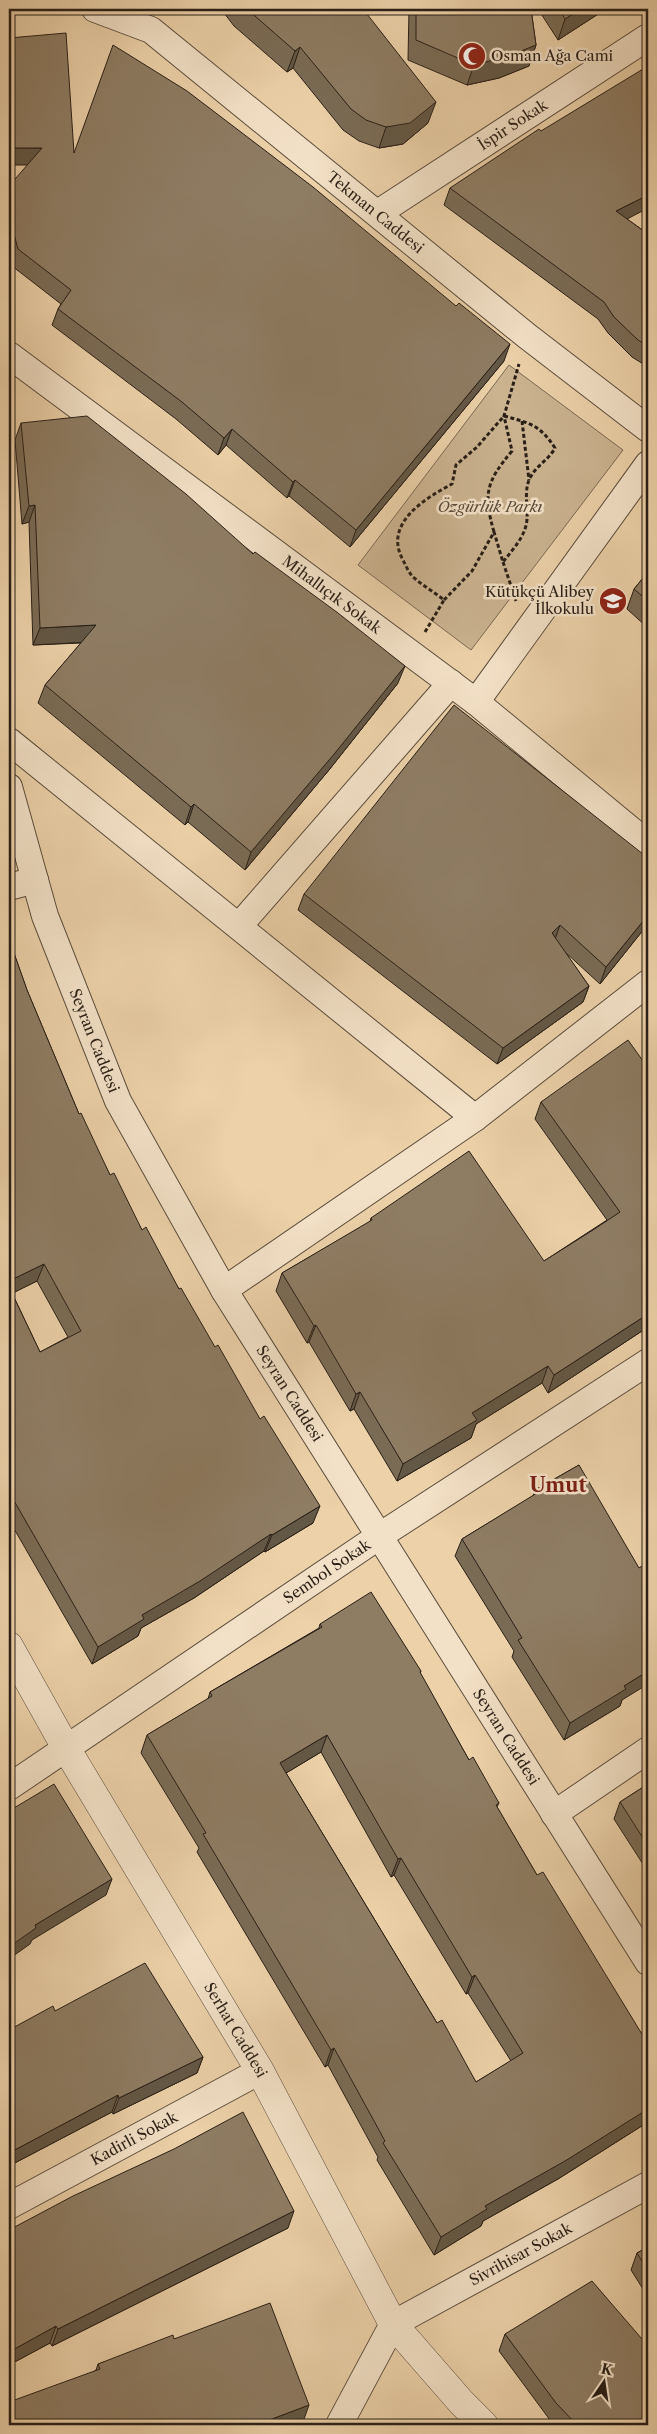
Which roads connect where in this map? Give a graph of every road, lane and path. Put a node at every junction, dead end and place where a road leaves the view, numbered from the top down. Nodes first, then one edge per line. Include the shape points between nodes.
1 (95, 9) edge
2 (648, 37) edge
3 (378, 213) junction
4 (527, 336) junction
5 (9, 355) edge
6 (504, 416) junction
7 (522, 421) junction
8 (648, 429) edge
9 (648, 464) edge
10 (529, 481) junction
11 (494, 532) junction
12 (503, 562) junction
13 (444, 600) junction
14 (527, 632) junction
15 (412, 654) junction
16 (451, 683) junction
17 (476, 702) junction
18 (9, 741) edge
19 (9, 787) edge
20 (648, 844) edge
21 (35, 880) junction
22 (9, 887) edge
23 (239, 926) junction
24 (648, 983) edge
25 (475, 1118) junction
26 (224, 1290) junction
27 (648, 1362) edge
28 (378, 1537) junction
29 (9, 1646) edge
30 (66, 1748) junction
31 (648, 1750) edge
32 (9, 1787) edge
33 (554, 1814) junction
34 (648, 1962) edge
35 (260, 2071) junction
36 (648, 2185) edge
37 (9, 2206) edge
38 (393, 2324) junction
39 (340, 2425) edge
40 (484, 2425) edge

1 - 3 street, Tekman Caddesi via 151,30
2 - 3 street, İspir Sokak
3 - 4 street, Tekman Caddesi
4 - 6 path
4 - 8 street, Tekman Caddesi
5 - 15 street, Mihallıçık Sokak
6 - 7 path
6 - 11 path via 512,451 487,492 486,507
6 - 13 path via 456,465 452,484 431,495 408,514 400,530 396,548 412,576
7 - 10 path
7 - 10 path via 545,433 555,448 550,458 538,465
9 - 14 street
10 - 12 path via 524,532
11 - 12 path
11 - 13 path via 472,571
12 - 14 path
13 - 15 path
14 - 17 street
15 - 16 street, Mihallıçık Sokak
16 - 17 street, Mihallıçık Sokak
16 - 23 street
17 - 20 street, Mihallıçık Sokak
18 - 23 street
19 - 21 street, Seyran Caddesi
21 - 22 street
21 - 26 street, Seyran Caddesi via 45,916 118,1101
23 - 25 street
24 - 25 street
25 - 26 street
26 - 28 street, Seyran Caddesi
27 - 28 street, Sembol Sokak
28 - 30 street, Sembol Sokak
28 - 33 street, Seyran Caddesi
29 - 30 street, Serhat Caddesi
30 - 32 street, Sembol Sokak
30 - 35 street, Serhat Caddesi
31 - 33 street
33 - 34 street, Seyran Caddesi
35 - 37 street, Kadirli Sokak
35 - 38 street, Serhat Caddesi
36 - 38 street, Sivrihisar Sokak
38 - 39 street
38 - 40 street, Serhat Caddesi

